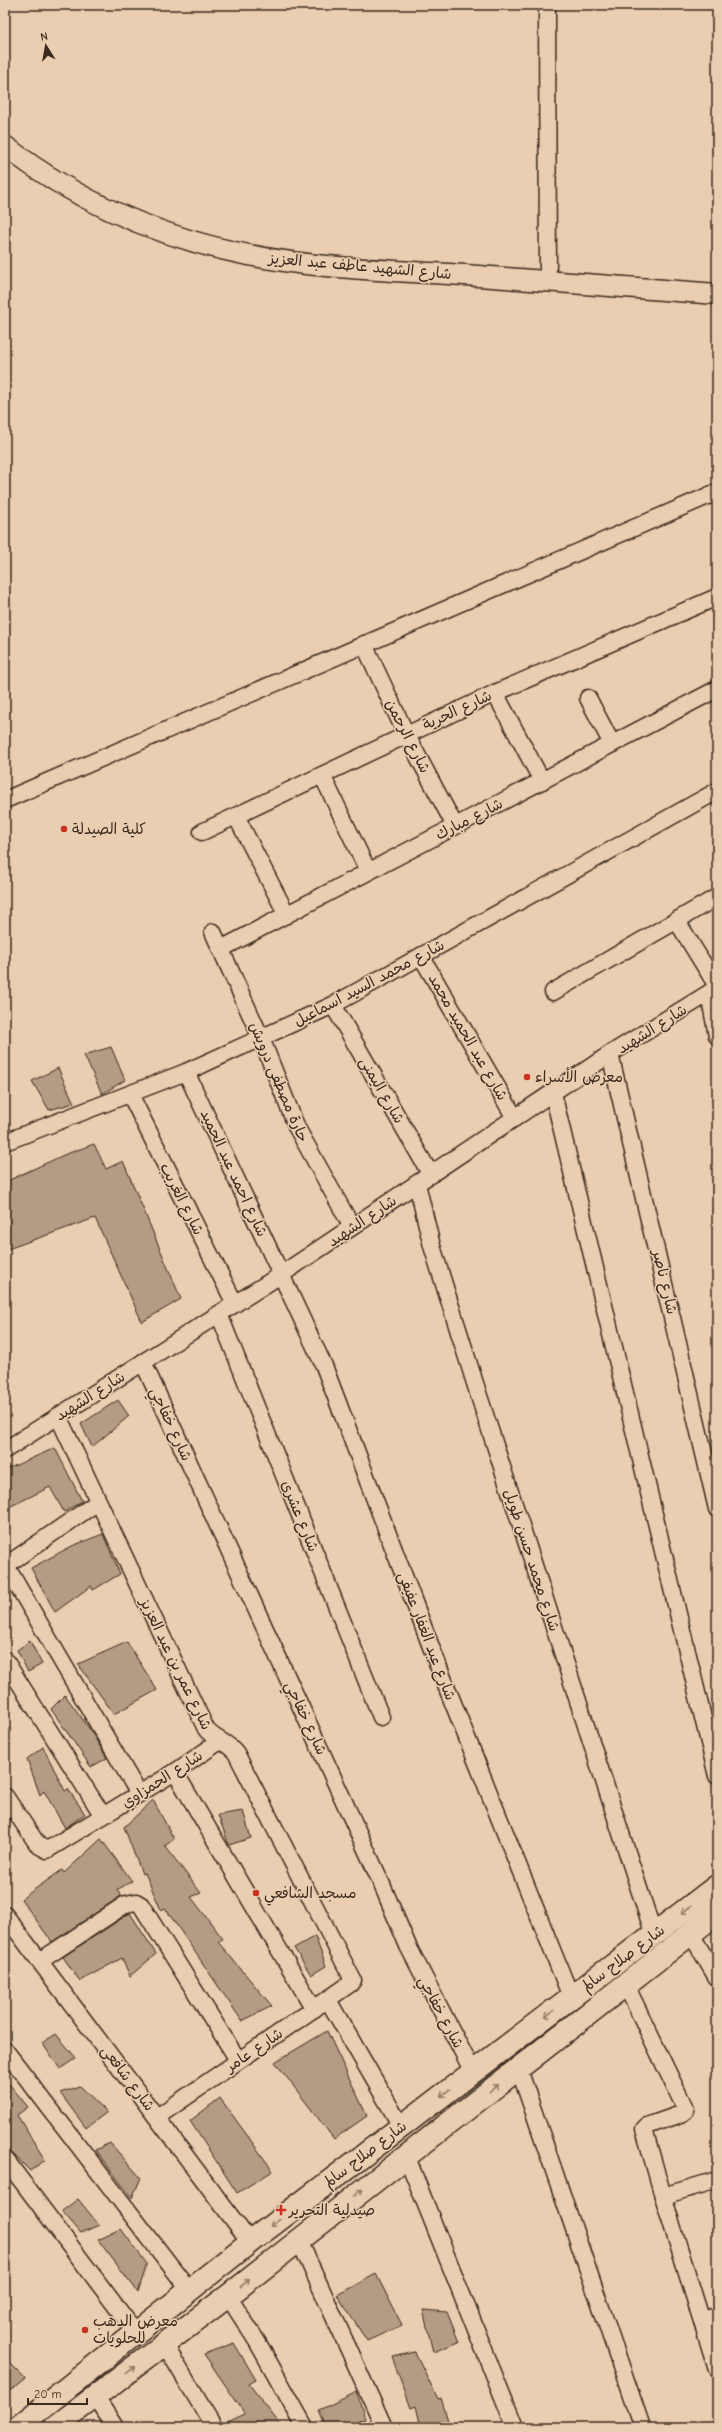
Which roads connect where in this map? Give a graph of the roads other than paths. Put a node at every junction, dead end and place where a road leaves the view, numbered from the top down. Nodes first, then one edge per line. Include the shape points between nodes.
1 (546, 5) edge
2 (5, 146) edge
3 (548, 281) junction
4 (717, 294) edge
5 (717, 492) edge
6 (717, 597) edge
7 (364, 644) junction
8 (717, 688) edge
9 (495, 693) junction
10 (588, 698) dead end
11 (406, 734) junction
12 (612, 744) junction
13 (322, 775) junction
14 (542, 781) junction
15 (717, 792) edge
16 (5, 800) edge
17 (236, 816) junction
18 (454, 826) junction
19 (202, 832) dead end
20 (368, 871) junction
21 (717, 897) edge
22 (287, 915) junction
23 (677, 921) junction
24 (213, 932) dead end
25 (221, 949) junction
26 (421, 956) junction
27 (714, 989) edge
28 (553, 992) dead end
29 (333, 1005) junction
30 (717, 1036) edge
31 (261, 1038) junction
32 (610, 1054) junction
33 (186, 1072) junction
34 (553, 1093) junction
35 (130, 1094) junction
36 (515, 1118) junction
37 (5, 1142) edge
38 (431, 1175) junction
39 (416, 1184) junction
40 (352, 1227) junction
41 (282, 1274) junction
42 (235, 1304) junction
43 (219, 1314) junction
44 (143, 1362) junction
45 (58, 1416) junction
46 (5, 1450) edge
47 (98, 1502) junction
48 (717, 1509) edge
49 (5, 1565) edge
50 (5, 1660) edge
51 (381, 1717) dead end
52 (711, 1726) edge
53 (220, 1741) junction
54 (175, 1772) junction
55 (717, 1776) edge
56 (139, 1794) junction
57 (5, 1796) edge
58 (103, 1816) junction
59 (717, 1886) edge
60 (717, 1913) edge
61 (5, 1915) edge
62 (691, 1934) junction
63 (654, 1935) junction
64 (40, 1961) junction
65 (717, 1978) edge
66 (351, 1983) joint
67 (626, 1985) junction
68 (571, 1997) junction
69 (328, 2000) junction
70 (314, 2009) junction
71 (5, 2050) edge
72 (238, 2060) junction
73 (519, 2068) junction
74 (472, 2072) junction
75 (158, 2117) junction
76 (401, 2126) junction
77 (406, 2155) junction
78 (5, 2159) edge
79 (717, 2180) edge
80 (663, 2196) junction
81 (299, 2240) junction
82 (250, 2242) junction
83 (190, 2291) junction
84 (228, 2296) junction
85 (717, 2316) edge
86 (702, 2320) junction
87 (136, 2333) junction
88 (165, 2345) junction
89 (717, 2370) edge
90 (96, 2396) junction
91 (59, 2426) edge
92 (18, 2427) edge
93 (115, 2427) edge
94 (214, 2427) edge
95 (305, 2427) edge
96 (384, 2427) edge
97 (515, 2427) edge
98 (642, 2427) edge

1 - 3 street
2 - 3 street, شارع الشهيد عاطف عبد العزيز via 55,181 120,216 203,244 290,262 334,267
3 - 4 street, شارع الشهيد عاطف عبد العزيز
5 - 7 street
6 - 9 street, شارع الحرية
7 - 11 street, شارع الرحمن
7 - 16 street
8 - 12 street, شارع مبارك
9 - 11 street, شارع الحرية
9 - 14 street
10 - 12 street
11 - 13 street, شارع الحرية
11 - 18 street, شارع الرحمن
12 - 14 street, شارع مبارك
13 - 17 street, شارع الحرية
13 - 20 street
14 - 18 street, شارع مبارك
15 - 26 street, شارع محمد السيد اسماعيل
17 - 19 street, شارع الحرية
17 - 22 street
18 - 20 street, شارع مبارك
20 - 22 street, شارع مبارك
21 - 23 street
22 - 25 street, شارع مبارك
23 - 27 street
23 - 28 street
24 - 25 street, حارة مصطفى درويش
25 - 31 street, حارة مصطفى درويش
26 - 29 street, شارع محمد السيد اسماعيل
26 - 36 street, شارع عبد الحميد محمد
27 - 30 street
27 - 32 street, شارع الشهيد
29 - 31 street, شارع محمد السيد اسماعيل
29 - 38 street, شارع اليمنى
31 - 33 street, شارع محمد السيد اسماعيل
31 - 40 street, حارة مصطفى درويش via 308,1150
32 - 34 street, شارع الشهيد
32 - 48 street, شارع ناصر
33 - 35 street, شارع محمد السيد اسماعيل
33 - 41 street, شارع احمد عبد الحميد
34 - 36 street, شارع الشهيد
34 - 52 street
35 - 37 street, شارع محمد السيد اسماعيل
35 - 42 street, شارع الغريب
36 - 38 street, شارع الشهيد
38 - 39 street, شارع الشهيد
39 - 40 street, شارع الشهيد
39 - 63 street, شارع محمد حسن طويل via 432,1246 479,1396
40 - 41 street, شارع الشهيد
41 - 42 street, شارع الشهيد
41 - 68 street, شارع عبد الغفار عفيفى via 324,1366 441,1673
42 - 43 street, شارع الشهيد
43 - 44 street, شارع الشهيد
43 - 51 street, شارع عشرى
44 - 45 street, شارع الشهيد
44 - 74 street, شارع خفاجي via 408,1946
45 - 46 street, شارع الشهيد
45 - 47 street, شارع عمر بن عبد العزيز
47 - 49 street
47 - 53 street, شارع عمر بن عبد العزيز via 206,1729
49 - 56 street
50 - 58 street
52 - 55 street
53 - 54 street, شارع الحمزاوي
53 - 66 street, شارع عمر بن عبد العزيز via 232,1747 236,1753 351,1976
54 - 56 street, شارع الحمزاوي
54 - 70 street
56 - 58 street, شارع الحمزاوي
57 - 58 street, شارع الحمزاوي via 38,1845 47,1850
59 -> 63 main road, شارع صلاح سالم
60 - 62 main road, شارع صلاح سالم
61 - 64 street, شارع شافعى
62 - 65 street
62 - 67 main road, شارع صلاح سالم
63 - 68 main road, شارع صلاح سالم
64 - 72 street via 126,1904 136,1902 141,1905
64 - 75 street, شارع شافعى
66 - 69 street, شارع عامر
67 - 73 main road, شارع صلاح سالم
67 - 80 street via 686,2110 647,2126 644,2130
68 -> 74 main road, شارع صلاح سالم
69 - 70 street, شارع عامر
69 - 76 street
70 - 72 street, شارع عامر
71 - 83 street
72 - 75 street, شارع عامر
77 -> 73 main road, شارع صلاح سالم
73 - 98 street
74 -> 76 main road, شارع صلاح سالم
75 - 82 street, شارع شافعى
76 -> 82 main road, شارع صلاح سالم
81 -> 77 main road, شارع صلاح سالم
77 - 97 street
78 - 87 street
79 - 80 street
80 - 86 street
84 -> 81 main road, شارع صلاح سالم
81 - 96 street
82 - 83 main road, شارع صلاح سالم
83 - 87 main road, شارع صلاح سالم
84 - 88 main road, شارع صلاح سالم
84 - 95 street via 262,2349
85 - 86 street
86 - 89 street
87 - 92 main road, شارع صلاح سالم
90 -> 88 main road, شارع صلاح سالم
88 - 94 street
90 - 91 main road, شارع صلاح سالم
90 - 93 street

